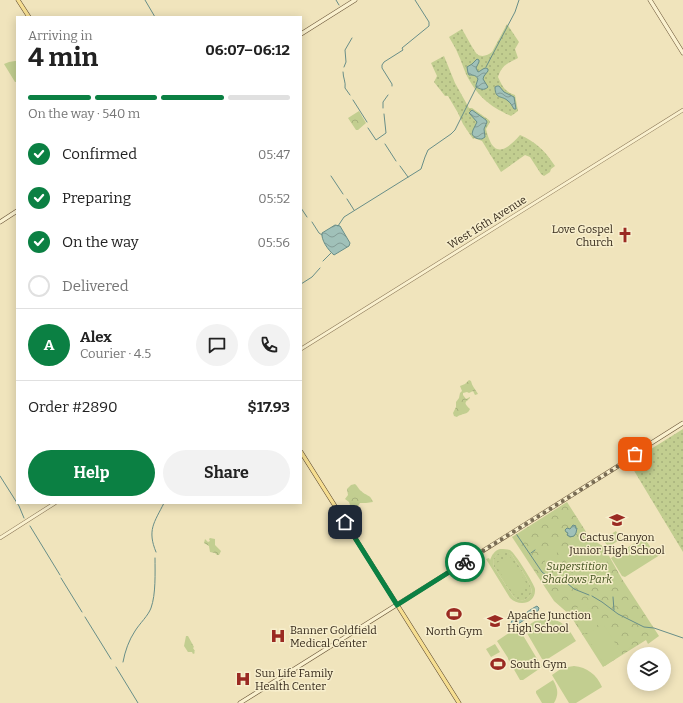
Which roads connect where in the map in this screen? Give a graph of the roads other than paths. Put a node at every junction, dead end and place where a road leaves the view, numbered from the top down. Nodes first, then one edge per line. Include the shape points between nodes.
1 (18, 0) edge
2 (355, 0) edge
3 (650, 0) edge
4 (28, 16) edge
5 (302, 33) edge
6 (683, 53) edge
7 (683, 110) edge
8 (16, 212) edge
9 (0, 222) edge
10 (302, 348) edge
11 (683, 423) edge
12 (302, 454) edge
13 (53, 504) edge
14 (0, 538) edge
15 (397, 605) junction
16 (240, 703) edge
17 (459, 703) edge

1 - 4 main road
2 - 5 main road
3 - 6 main road
7 - 10 street, West 16th Avenue
8 - 9 main road
11 - 15 main road
12 - 15 main road
13 - 14 street
15 - 16 main road
15 - 17 main road

